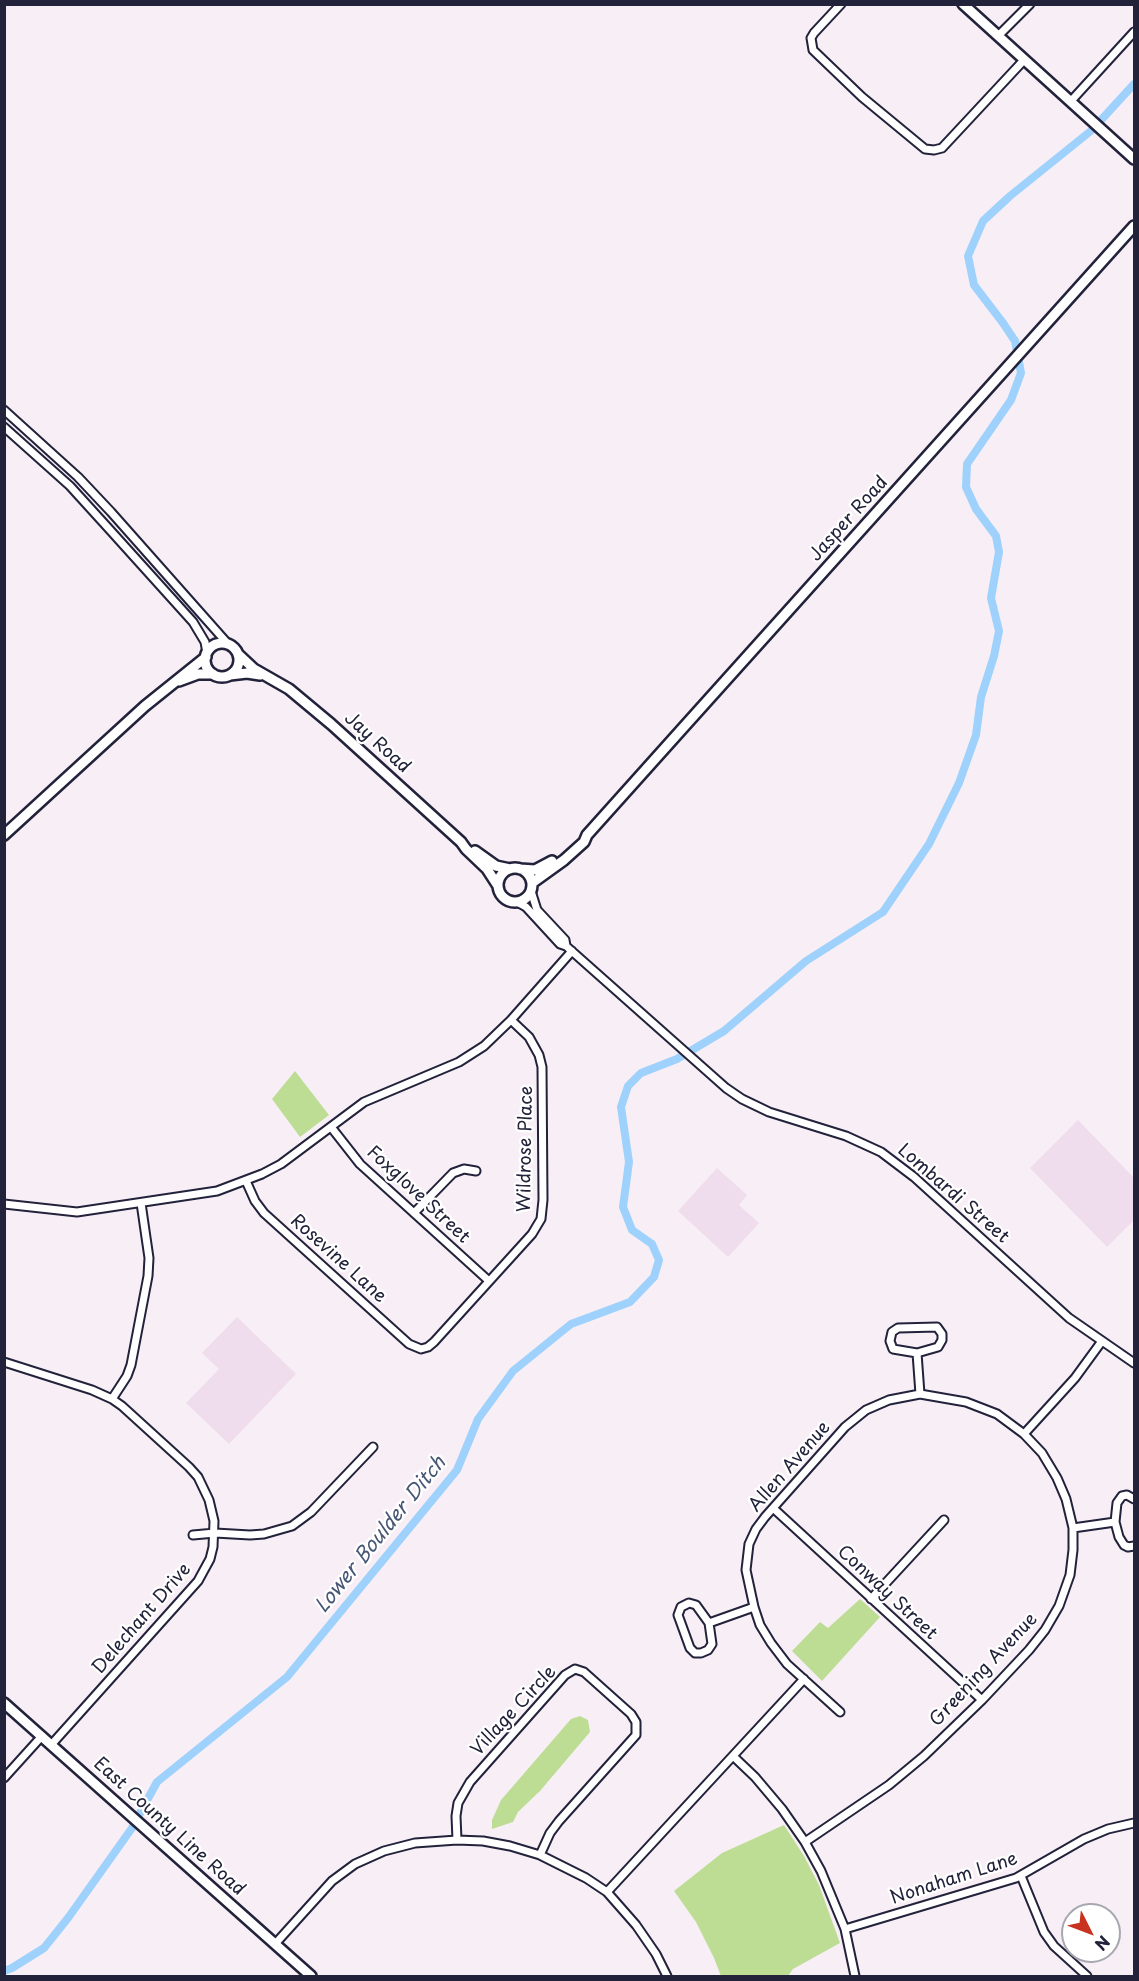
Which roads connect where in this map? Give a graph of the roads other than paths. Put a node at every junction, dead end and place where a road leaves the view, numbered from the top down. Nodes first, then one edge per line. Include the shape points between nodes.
1 (841, 4) edge
2 (963, 4) edge
3 (1030, 4) edge
4 (1134, 32) edge
5 (998, 36) junction
6 (1024, 60) junction
7 (1071, 101) junction
8 (1134, 159) edge
9 (1134, 226) edge
10 (4, 410) edge
11 (13, 418) junction
12 (5, 427) edge
13 (228, 644) junction
14 (238, 654) junction
15 (206, 655) junction
16 (213, 674) junction
17 (231, 675) junction
18 (266, 676) junction
19 (162, 692) junction
20 (4, 835) edge
21 (587, 835) junction
22 (461, 842) junction
23 (516, 869) junction
24 (498, 886) junction
25 (531, 887) junction
26 (517, 902) junction
27 (569, 949) junction
28 (511, 1020) junction
29 (331, 1127) junction
30 (476, 1171) dead end
31 (246, 1181) junction
32 (141, 1203) junction
33 (4, 1204) edge
34 (414, 1213) junction
35 (489, 1281) junction
36 (1101, 1341) junction
37 (421, 1349) joint
38 (917, 1353) junction
39 (4, 1362) edge
40 (1134, 1363) edge
41 (920, 1394) junction
42 (112, 1399) junction
43 (1024, 1434) junction
44 (373, 1447) dead end
45 (1134, 1499) edge
46 (773, 1508) junction
47 (944, 1520) dead end
48 (1115, 1522) junction
49 (1073, 1528) junction
50 (215, 1533) junction
51 (194, 1535) dead end
52 (1134, 1546) edge
53 (871, 1599) junction
54 (754, 1607) junction
55 (709, 1623) junction
56 (804, 1679) junction
57 (982, 1700) junction
58 (4, 1703) edge
59 (840, 1712) dead end
60 (42, 1736) junction
61 (51, 1745) junction
62 (734, 1757) junction
63 (4, 1778) edge
64 (1134, 1823) edge
65 (457, 1840) junction
66 (805, 1842) junction
67 (540, 1855) junction
68 (1021, 1876) junction
69 (607, 1892) junction
70 (845, 1929) junction
71 (275, 1944) junction
72 (311, 1977) edge
73 (667, 1977) edge
74 (855, 1977) edge
75 (1087, 1977) edge

1 - 6 street via 814,33 813,50 925,149 942,147
2 - 5 street
3 - 5 street
4 - 7 street
5 - 6 street
6 - 7 street
7 - 8 street
9 - 21 street, Jasper Road
10 - 11 street
11 - 12 street
11 - 13 street via 84,484
12 - 15 street via 70,486 193,622 205,642
13 - 14 street
13 - 15 street via 218,644
14 - 17 street via 239,664
14 - 18 street, Jay Road
15 - 16 street via 207,667
15 - 19 street
16 - 17 street
16 - 19 street via 192,676
17 - 18 street, Jay Road
18 - 22 street, Jay Road via 289,689 331,724
19 - 20 street
21 - 23 street, Jasper Road via 542,867
21 - 25 street, Jasper Road via 584,842
22 - 23 street, Jay Road via 496,866
22 - 24 street, Jay Road
23 - 24 street via 500,877
23 - 25 street via 528,875
24 - 26 street via 504,898
25 - 26 street via 526,898
25 - 27 street, Lombardi Street via 537,910
26 - 27 street, Lombardi Street
27 - 28 street
27 - 36 street, Lombardi Street via 726,1088 757,1107 846,1136 881,1152 914,1177 1069,1318
28 - 29 street via 484,1046 459,1062 364,1102
28 - 35 street, Wildrose Place via 529,1037 542,1067 543,1200 541,1219 532,1234
29 - 31 street via 281,1164
29 - 34 street, Foxglove Street via 360,1164
30 - 34 street via 464,1169 453,1173
31 - 32 street via 217,1191
31 - 37 street, Rosevine Lane via 264,1213 409,1344
32 - 33 street via 77,1212
32 - 42 street via 148,1276 131,1365
34 - 35 street, Foxglove Street
35 - 37 street, Wildrose Place via 435,1342
36 - 40 street, Lombardi Street
36 - 43 street via 1075,1378
38 - 38 street via 938,1347 942,1334 937,1327 898,1328 892,1332 893,1349
38 - 41 street
39 - 42 street, Delechant Drive
41 - 43 street, Allen Avenue via 940,1396 997,1414
41 - 46 street, Allen Avenue via 889,1400 866,1410 845,1427
42 - 50 street, Delechant Drive via 198,1477 212,1510
43 - 49 street, Greening Avenue via 1057,1478
44 - 50 street via 292,1526 250,1535
45 - 48 street via 1122,1496 1117,1503
46 - 53 street, Conway Street
46 - 54 street, Allen Avenue via 749,1544 746,1570
47 - 53 street
48 - 49 street
48 - 52 street via 1124,1545
49 - 57 street, Greening Avenue via 1070,1575 1059,1606 1046,1630
50 - 51 street
50 - 61 street, Delechant Drive via 210,1559 198,1581
53 - 57 street, Conway Street
54 - 55 street
54 - 56 street, Allen Avenue via 771,1643
55 - 55 street via 712,1644 708,1650 695,1653 678,1615 681,1607 688,1603 696,1605
56 - 59 street, Allen Avenue
56 - 62 street
57 - 66 street, Greening Avenue via 889,1785
58 - 60 street, East County Line Road
60 - 61 street, East County Line Road
60 - 63 street
61 - 71 street, East County Line Road
62 - 66 street via 782,1809
62 - 69 street
64 - 68 street, Nonaham Lane via 1084,1839
65 - 67 street via 501,1844
65 - 67 street, Village Circle via 458,1803 470,1782 565,1675 575,1669 584,1672 630,1714 636,1722 636,1736 559,1821
65 - 71 street via 415,1843 354,1864 332,1881
66 - 70 street
67 - 69 street
68 - 70 street, Nonaham Lane
68 - 75 street via 1044,1932
69 - 73 street via 636,1925
70 - 74 street
71 - 72 street, East County Line Road

